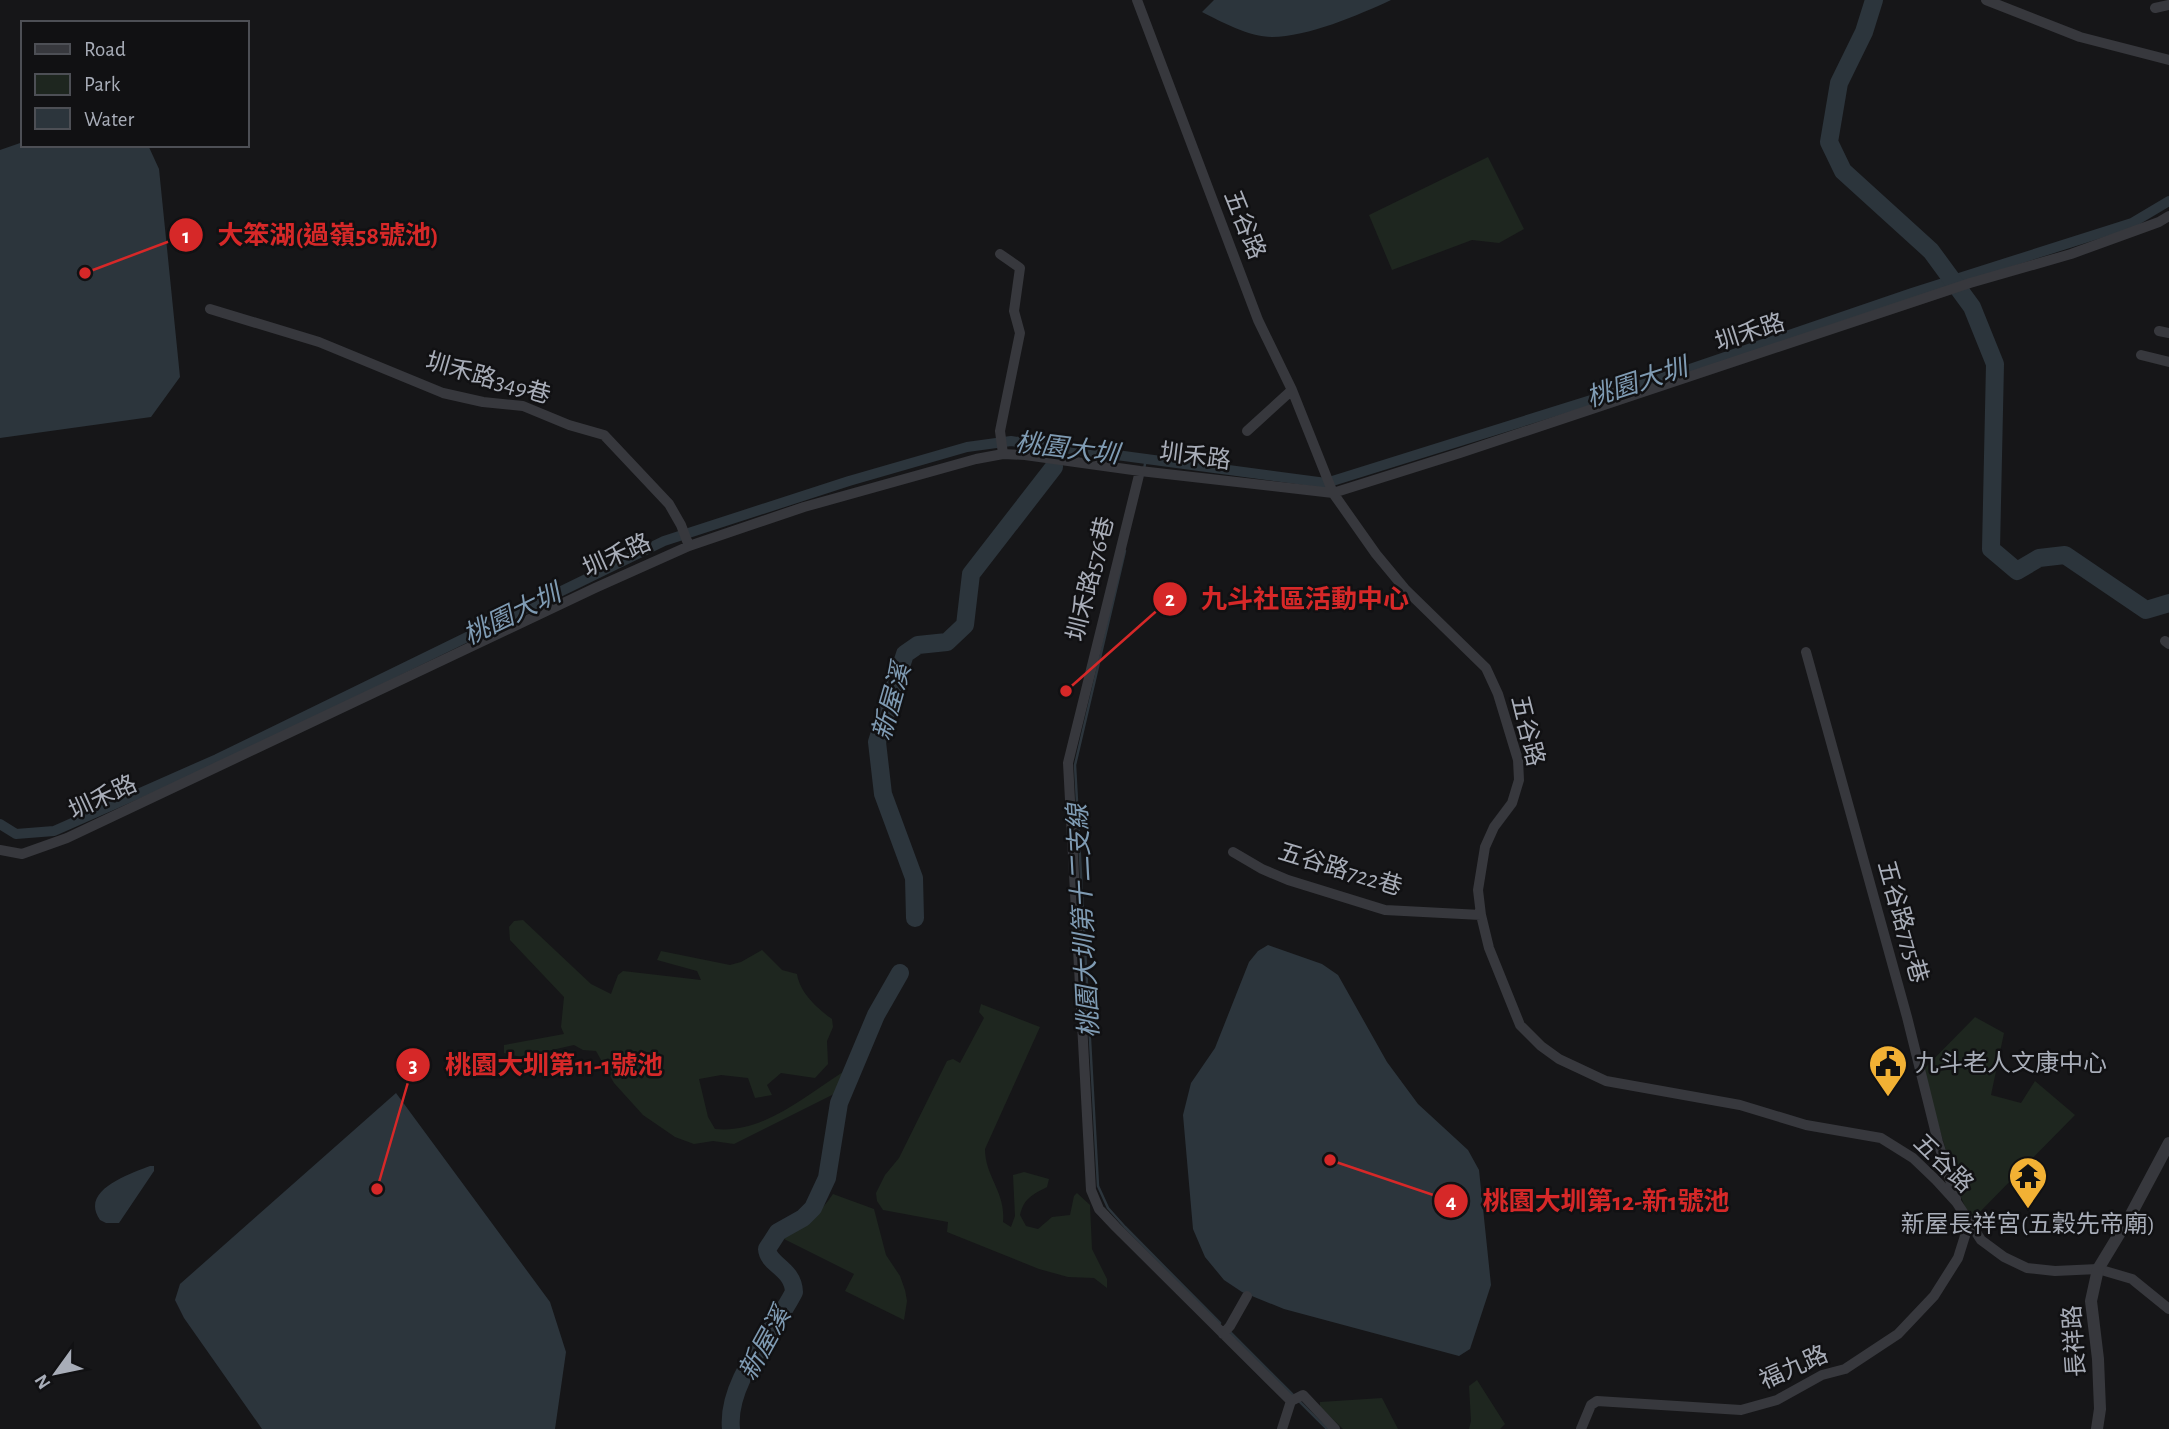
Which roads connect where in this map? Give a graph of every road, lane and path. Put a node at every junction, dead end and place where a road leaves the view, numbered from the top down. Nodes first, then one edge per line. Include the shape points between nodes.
1 (1137, 0) edge
2 (1986, 0) edge
3 (2169, 5) edge
4 (2155, 8) dead end
5 (2169, 60) edge
6 (2169, 216) edge
7 (1000, 254) dead end
8 (210, 309) dead end
9 (2141, 355) dead end
10 (2169, 362) edge
11 (1292, 390) junction
12 (1247, 431) dead end
13 (1002, 452) junction
14 (1140, 471) junction
15 (1331, 488) junction
16 (688, 544) junction
17 (1806, 652) dead end
18 (0, 850) edge
19 (1233, 852) dead end
20 (1481, 915) junction
21 (2169, 1143) edge
22 (1957, 1203) junction
23 (1969, 1223) junction
24 (2098, 1269) junction
25 (1247, 1296) dead end
26 (2169, 1309) edge
27 (1223, 1334) junction
28 (1291, 1402) junction
29 (1282, 1429) edge
30 (1335, 1429) edge
31 (1581, 1429) edge
32 (2097, 1429) edge

1 - 11 street, 五谷路 via 1258,320
2 - 5 street via 2080,37
3 - 4 street
6 - 15 street, 圳禾路 via 2071,254 1970,283 1461,453
7 - 13 street via 1020,268 1014,311 1020,333 999,436
8 - 16 street, 圳禾路349巷 via 319,342 443,393 523,406 604,435 669,504
9 - 10 street
11 - 12 street
11 - 15 street, 五谷路
13 - 14 street, 圳禾路
13 - 16 street, 圳禾路
14 - 15 street, 圳禾路
14 - 27 street, 圳禾路576巷 via 1068,762 1087,1154 1091,1190 1099,1209
15 - 20 street, 五谷路 via 1405,589 1486,668 1498,694 1518,760 1519,780 1512,803 1485,847 1478,890
16 - 18 street, 圳禾路 via 67,838 22,854
17 - 22 street, 五谷路775巷
19 - 20 street, 五谷路722巷 via 1288,880 1385,910
20 - 22 street, 五谷路 via 1515,1017 1559,1059 1606,1081 1741,1105 1807,1125 1881,1138 1913,1158
21 - 24 street, 長祥路
22 - 23 street, 五谷路
23 - 24 street, 五谷路 via 1981,1240 2027,1268
23 - 31 street, 福九路 via 1958,1258 1934,1296 1898,1334 1845,1369 1822,1375 1777,1400 1741,1410 1597,1401
24 - 26 street, 五谷路 via 2133,1279
24 - 32 street, 長祥路 via 2091,1301 2098,1359
25 - 27 street
27 - 28 street, 圳禾路576巷
28 - 29 street
28 - 30 street via 1303,1395

